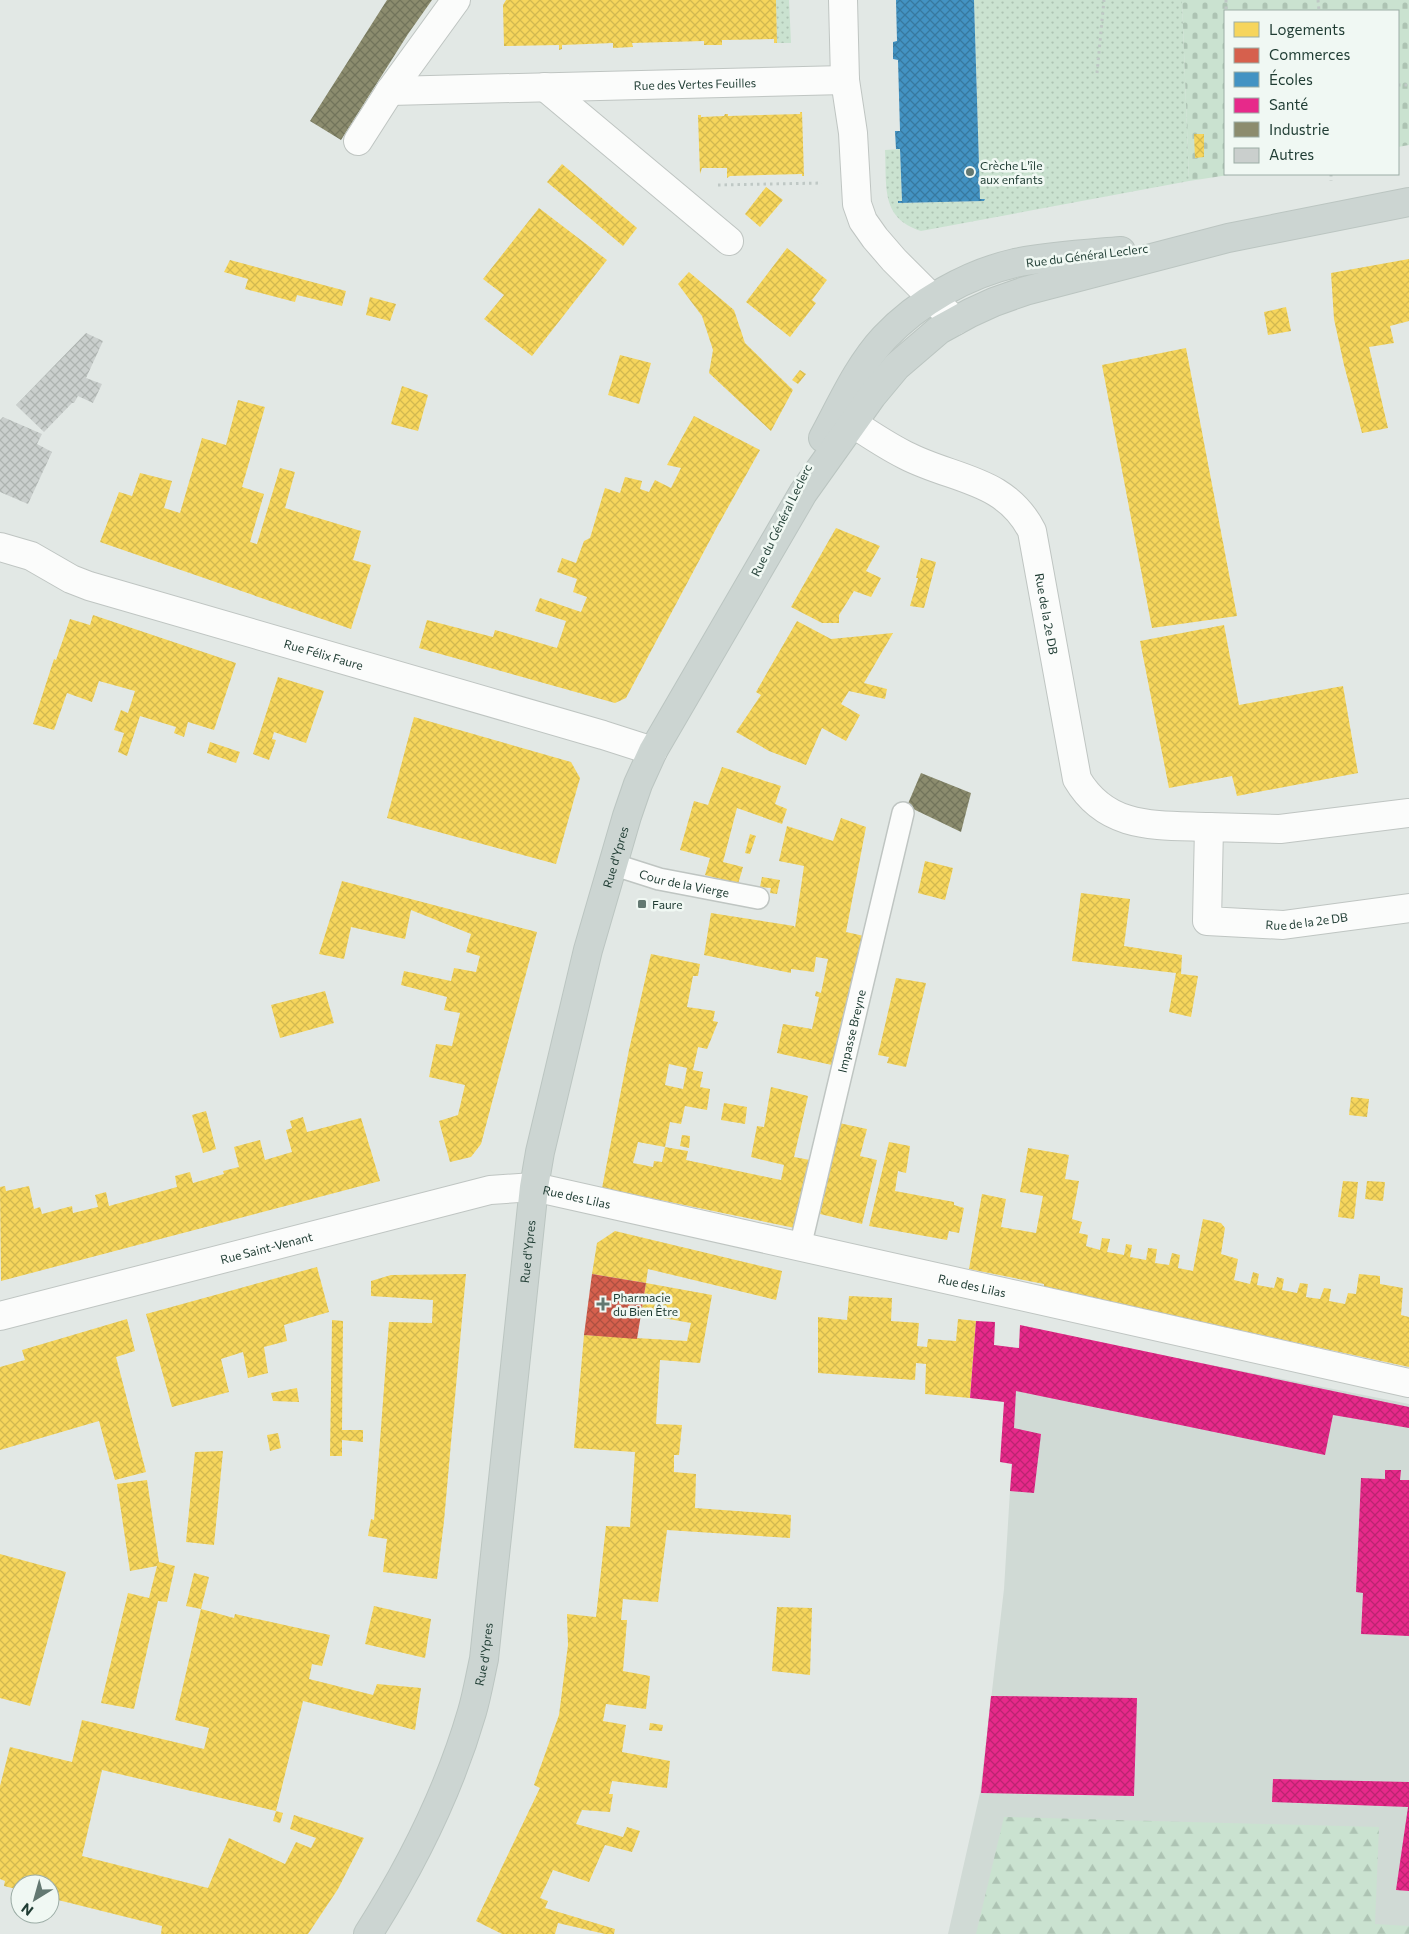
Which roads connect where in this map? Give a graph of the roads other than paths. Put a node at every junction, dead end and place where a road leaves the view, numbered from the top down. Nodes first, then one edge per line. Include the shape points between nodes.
1 (456, 0) edge
2 (843, 0) edge
3 (844, 80) junction
4 (545, 87) junction
5 (390, 91) junction
6 (358, 141) dead end
7 (1409, 202) edge
8 (1228, 238) junction
9 (729, 241) dead end
10 (933, 299) junction
11 (955, 321) junction
12 (844, 418) junction
13 (0, 547) edge
14 (749, 585) joint
15 (653, 751) junction
16 (1409, 812) edge
17 (902, 813) dead end
18 (1209, 827) junction
19 (612, 864) junction
20 (758, 898) dead end
21 (1409, 908) edge
22 (534, 1188) junction
23 (800, 1247) junction
24 (0, 1316) edge
25 (1409, 1384) edge
26 (368, 1934) edge

1 - 5 street
2 - 3 street
3 - 4 street, Rue des Vertes Feuilles
3 - 10 street via 853,133 857,204 863,221 894,260
4 - 5 street, Rue des Vertes Feuilles
4 - 9 street
5 - 6 street
7 - 8 main road, Rue du Général Leclerc
8 - 10 main road, Rue du Général Leclerc via 1015,263 978,275
8 - 11 main road, Rue du Général Leclerc via 1025,291
10 - 11 street
10 - 12 main road, Rue du Général Leclerc via 884,338 864,365
11 - 12 main road, Rue du Général Leclerc via 918,346
12 - 14 main road, Rue du Général Leclerc
12 - 18 street, Rue de la 2e DB via 906,456 988,487 1015,504 1032,532 1036,547 1077,778 1086,794 1110,813 1126,820
13 - 15 street, Rue Félix Faure via 31,556 89,586
14 - 15 main road, Rue d'Ypres
15 - 19 main road, Rue d'Ypres via 635,792
16 - 18 street, Rue de la 2e DB via 1289,828
17 - 23 lane, Impasse Breyne
18 - 21 street, Rue de la 2e DB via 1208,921 1283,925
19 - 20 lane, Cour de la Vierge via 659,878
19 - 22 main road, Rue d'Ypres via 588,950
22 - 23 street, Rue des Lilas
22 - 24 street, Rue Saint-Venant via 490,1190
22 - 26 main road, Rue d'Ypres via 484,1660 472,1711 445,1789 426,1832
23 - 25 street, Rue des Lilas

